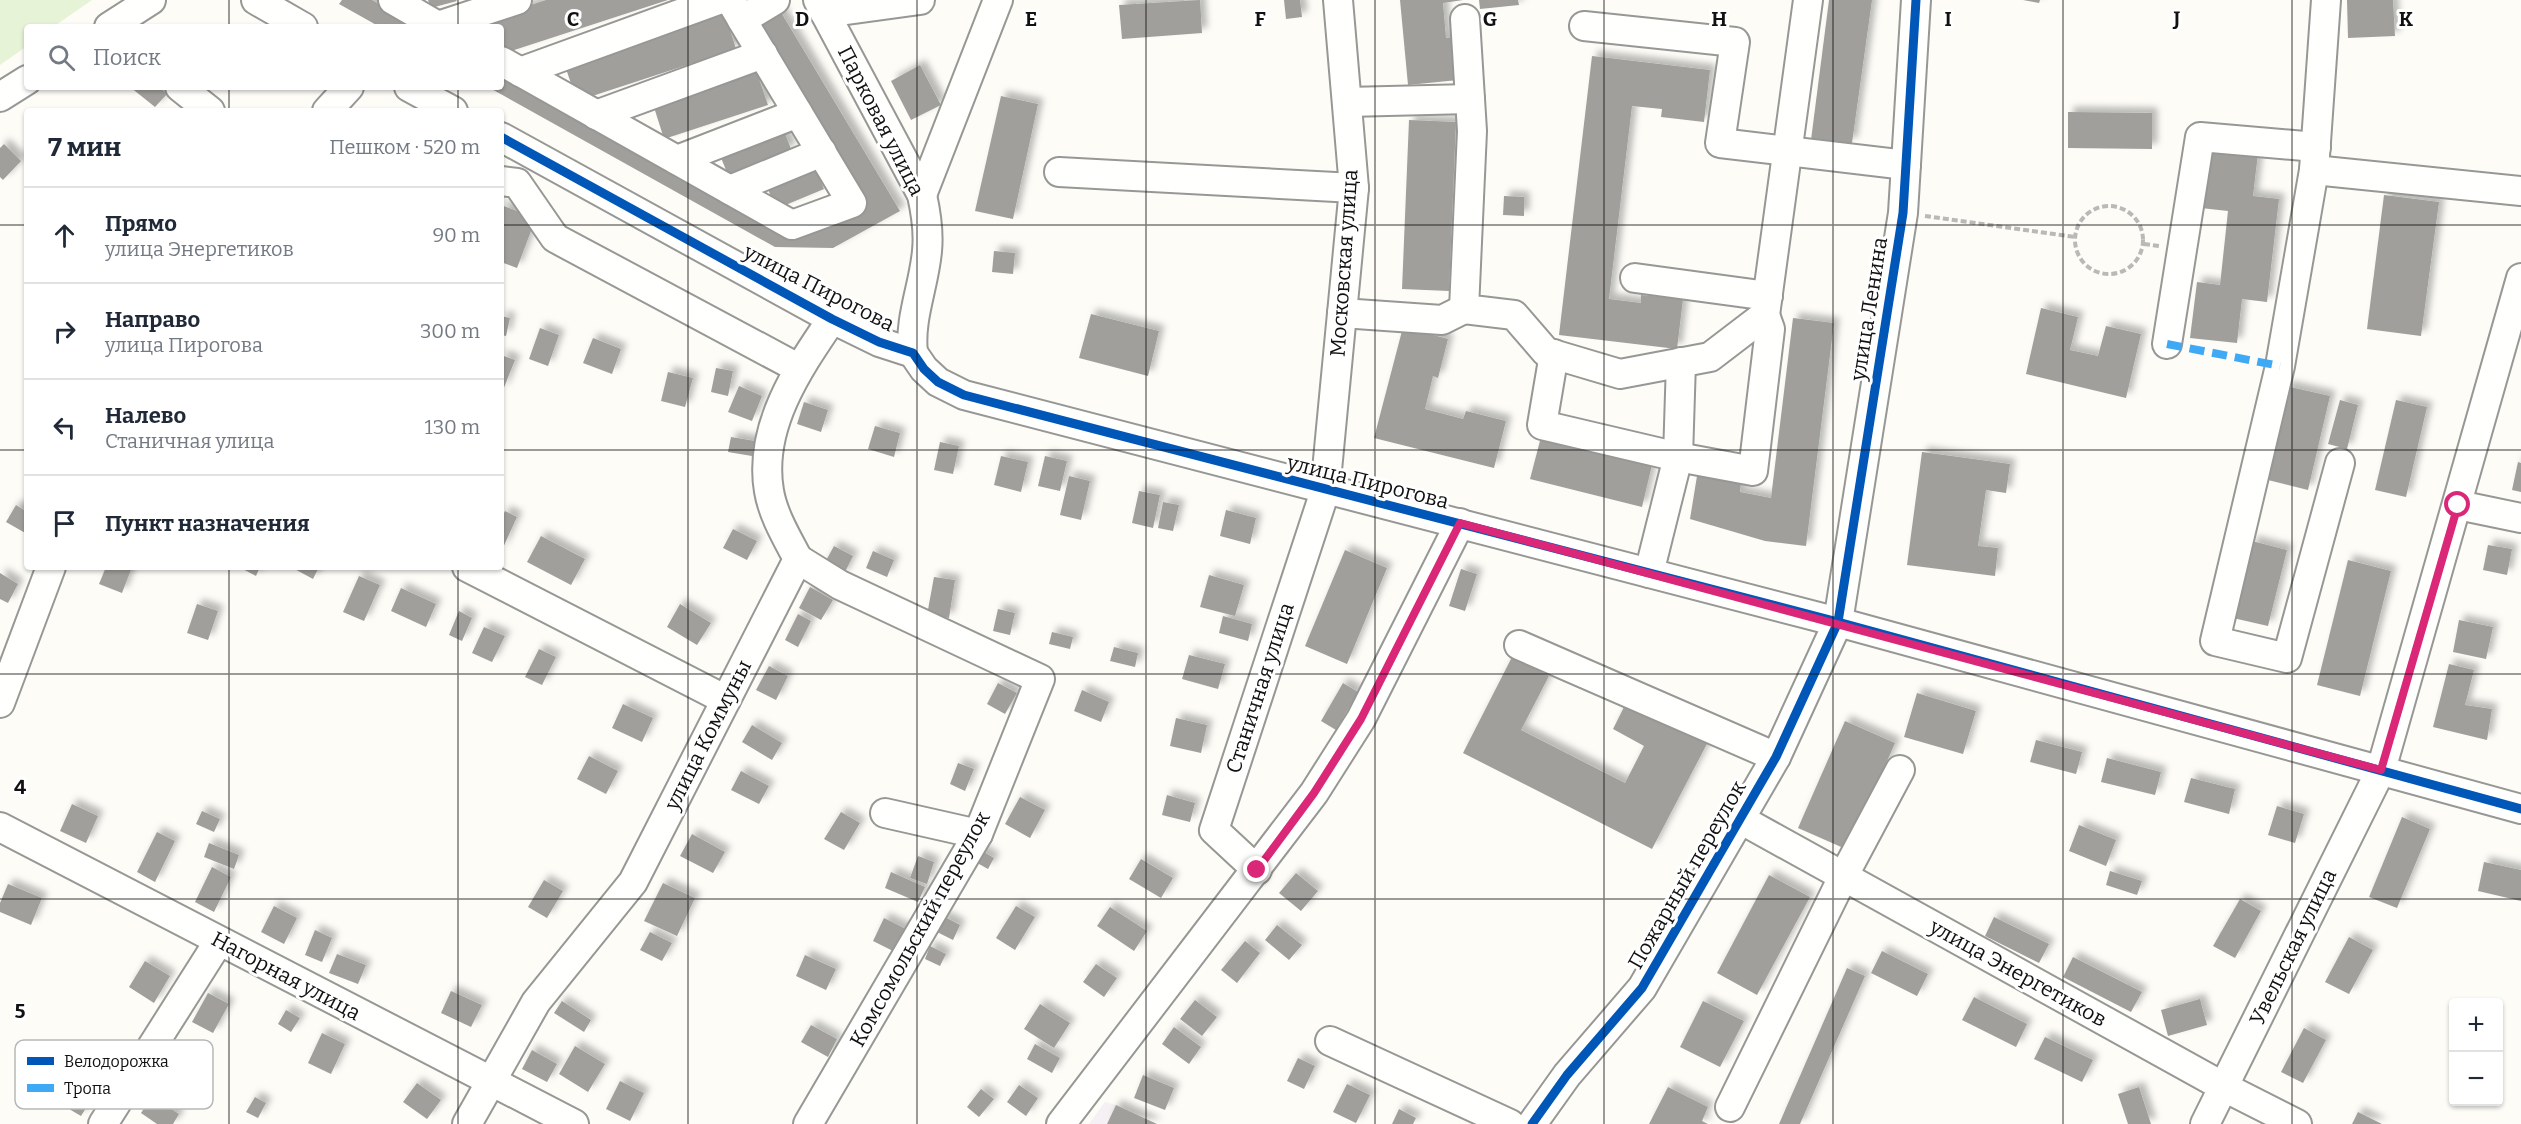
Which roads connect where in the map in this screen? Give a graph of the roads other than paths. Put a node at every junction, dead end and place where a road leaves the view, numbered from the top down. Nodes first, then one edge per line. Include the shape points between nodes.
1 (151, 0) edge
2 (393, 0) edge
3 (517, 0) edge
4 (718, 0) edge
5 (775, 0) edge
6 (920, 0) edge
7 (998, 0) edge
8 (1338, 0) edge
9 (1808, 0) edge
10 (1916, 0) edge
11 (2326, 0) edge
12 (269, 3) edge
13 (822, 6) edge
14 (736, 10) edge
15 (1465, 19) dead end
16 (118, 24) edge
17 (299, 24) edge
18 (435, 24) edge
19 (445, 24) edge
20 (1584, 26) dead end
21 (763, 54) junction
22 (510, 67) edge
23 (24, 82) edge
24 (184, 90) edge
25 (346, 90) edge
26 (414, 90) edge
27 (0, 97) edge
28 (1470, 99) junction
29 (1347, 102) junction
30 (206, 108) edge
31 (330, 108) edge
32 (448, 108) edge
33 (798, 113) junction
34 (596, 115) junction
35 (504, 139) edge
36 (1789, 151) junction
37 (822, 152) junction
38 (2315, 159) junction
39 (677, 160) junction
40 (1906, 165) junction
41 (1059, 172) dead end
42 (504, 181) edge
43 (1354, 188) junction
44 (730, 190) junction
45 (2521, 191) edge
46 (922, 195) junction
47 (1635, 278) dead end
48 (2521, 278) edge
49 (1767, 306) junction
50 (1464, 309) junction
51 (1342, 313) junction
52 (832, 319) junction
53 (2167, 344) dead end
54 (913, 353) junction
55 (1554, 354) junction
56 (1681, 362) junction
57 (798, 368) junction
58 (1678, 458) junction
59 (2340, 463) dead end
60 (1325, 491) junction
61 (2458, 505) junction
62 (2521, 518) edge
63 (1460, 523) junction
64 (798, 559) junction
65 (50, 570) edge
66 (473, 570) edge
67 (1649, 573) junction
68 (1838, 622) junction
69 (1519, 645) dead end
70 (726, 700) junction
71 (0, 703) edge
72 (1776, 757) junction
73 (1900, 770) dead end
74 (2381, 770) junction
75 (2521, 810) edge
76 (885, 813) dead end
77 (1740, 819) junction
78 (0, 827) edge
79 (978, 834) junction
80 (1257, 870) junction
81 (1843, 877) junction
82 (219, 941) junction
83 (156, 1040) edge
84 (1330, 1041) dead end
85 (492, 1084) junction
86 (2224, 1087) junction
87 (1730, 1107) dead end
88 (113, 1109) edge
89 (103, 1124) edge
90 (467, 1124) edge
91 (574, 1124) edge
92 (808, 1124) edge
93 (1062, 1124) edge
94 (1510, 1124) edge
95 (1532, 1124) edge
96 (2205, 1124) edge
97 (2297, 1124) edge

1 - 16 street
2 - 18 street
3 - 19 street
4 - 22 street
5 - 14 street
6 - 13 street
7 - 46 street
8 - 29 street, Московская улица
9 - 36 street
10 - 40 street, улица Ленина
11 - 38 street
12 - 17 street
13 - 46 street, Парковая улица
14 - 21 street
15 - 28 street
20 - 36 street via 1735,42 1720,143
21 - 33 street
21 - 34 street
22 - 34 street
23 - 27 street
24 - 30 street
25 - 31 street
26 - 32 street
28 - 29 street
28 - 50 street
29 - 43 street, Московская улица
33 - 37 street
33 - 39 street
34 - 39 street
35 - 52 street, улица Пирогова
36 - 40 street
36 - 49 street
37 - 44 street
37 - 44 street via 852,203 792,225
38 - 45 street
38 - 53 street via 2200,137
38 - 59 street via 2280,366 2215,641 2287,658
39 - 44 street
40 - 68 street, улица Ленина via 1903,213
41 - 43 street
42 - 57 street via 517,183 555,238
43 - 51 street, Московская улица
46 - 54 street, Парковая улица via 927,251 910,333
47 - 49 street
48 - 61 street
49 - 56 street via 1710,357
49 - 58 street via 1770,329 1753,471
50 - 51 street via 1442,320
50 - 55 street via 1514,315 1546,352
51 - 60 street, Московская улица
52 - 54 street, улица Пирогова via 879,342
52 - 57 street
54 - 60 street, улица Пирогова via 938,382 964,395
55 - 56 street via 1620,375
55 - 58 street via 1542,425
56 - 58 street
57 - 64 street via 774,424 767,463 769,492
58 - 67 street
60 - 63 street, улица Пирогова
60 - 80 street, Станичная улица via 1214,830
61 - 62 street
61 - 74 street
63 - 67 street, улица Пирогова
63 - 80 street via 1361,719 1314,793
64 - 70 street, улица Коммуны
64 - 79 street, Комсомольский переулок via 840,585 1040,679
65 - 71 street
66 - 70 street
67 - 68 street, улица Пирогова
68 - 72 street, Пожарный переулок
68 - 74 street, улица Пирогова
69 - 72 street
70 - 85 street, улица Коммуны via 633,882 536,1002
72 - 77 street, Пожарный переулок
73 - 81 street
74 - 75 street, улица Пирогова
74 - 86 street, Увельская улица
76 - 79 street
77 - 81 street, улица Энергетиков
77 - 95 street, Пожарный переулок via 1642,988 1567,1075
78 - 82 street, Нагорная улица
79 - 92 street, Комсомольский переулок
80 - 93 street
81 - 86 street, улица Энергетиков
81 - 87 street
82 - 83 street
82 - 85 street, Нагорная улица
84 - 94 street
85 - 90 street, улица Коммуны
85 - 91 street, Нагорная улица
86 - 96 street, Увельская улица
86 - 97 street, улица Энергетиков
88 - 89 street

